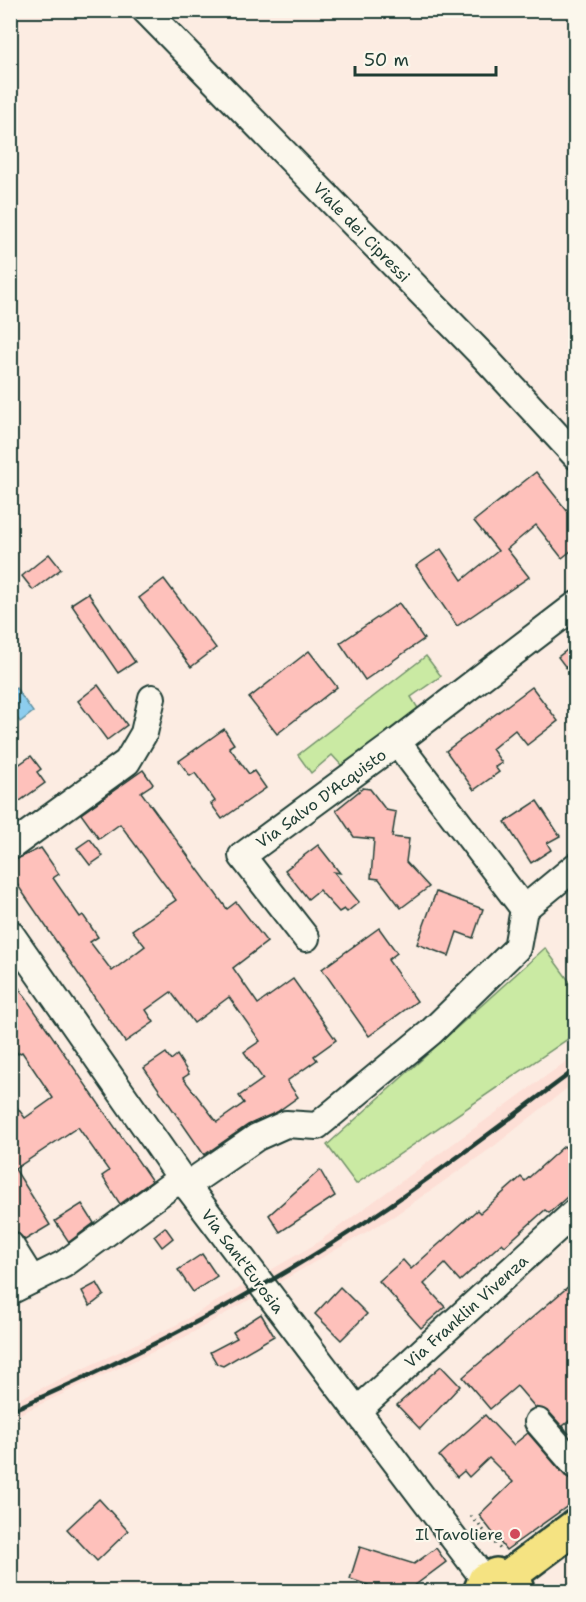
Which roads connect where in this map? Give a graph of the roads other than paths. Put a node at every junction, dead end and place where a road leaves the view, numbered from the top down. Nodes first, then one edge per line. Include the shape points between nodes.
1 (145, 10) edge
2 (576, 456) edge
3 (576, 605) edge
4 (152, 698) dead end
5 (397, 742) junction
6 (10, 847) edge
7 (576, 866) edge
8 (524, 909) junction
9 (306, 938) dead end
10 (14, 948) edge
11 (184, 1182) junction
12 (576, 1211) edge
13 (10, 1245) edge
14 (21, 1286) edge
15 (358, 1410) junction
16 (538, 1422) dead end
17 (576, 1466) edge
18 (576, 1526) edge
19 (576, 1551) edge
20 (502, 1586) edge

1 - 2 street, Viale dei Cipressi
3 - 5 street, Via Salvo D'Acquisto
4 - 6 street via 144,733 127,762
5 - 8 street, Via Salvo D'Acquisto
5 - 9 street, Via Salvo D'Acquisto via 242,856
7 - 8 street
8 - 11 street via 517,948 431,1032 317,1126 286,1124 257,1137
10 - 11 street, Via Sant'Eurosia
11 - 14 street via 64,1264
11 - 15 street, Via Sant'Eurosia
12 - 15 street, Via Franklin Vivenza
13 - 14 street
15 - 20 street, Via Sant'Eurosia
16 - 17 street
18 - 20 main road
19 - 20 main road

